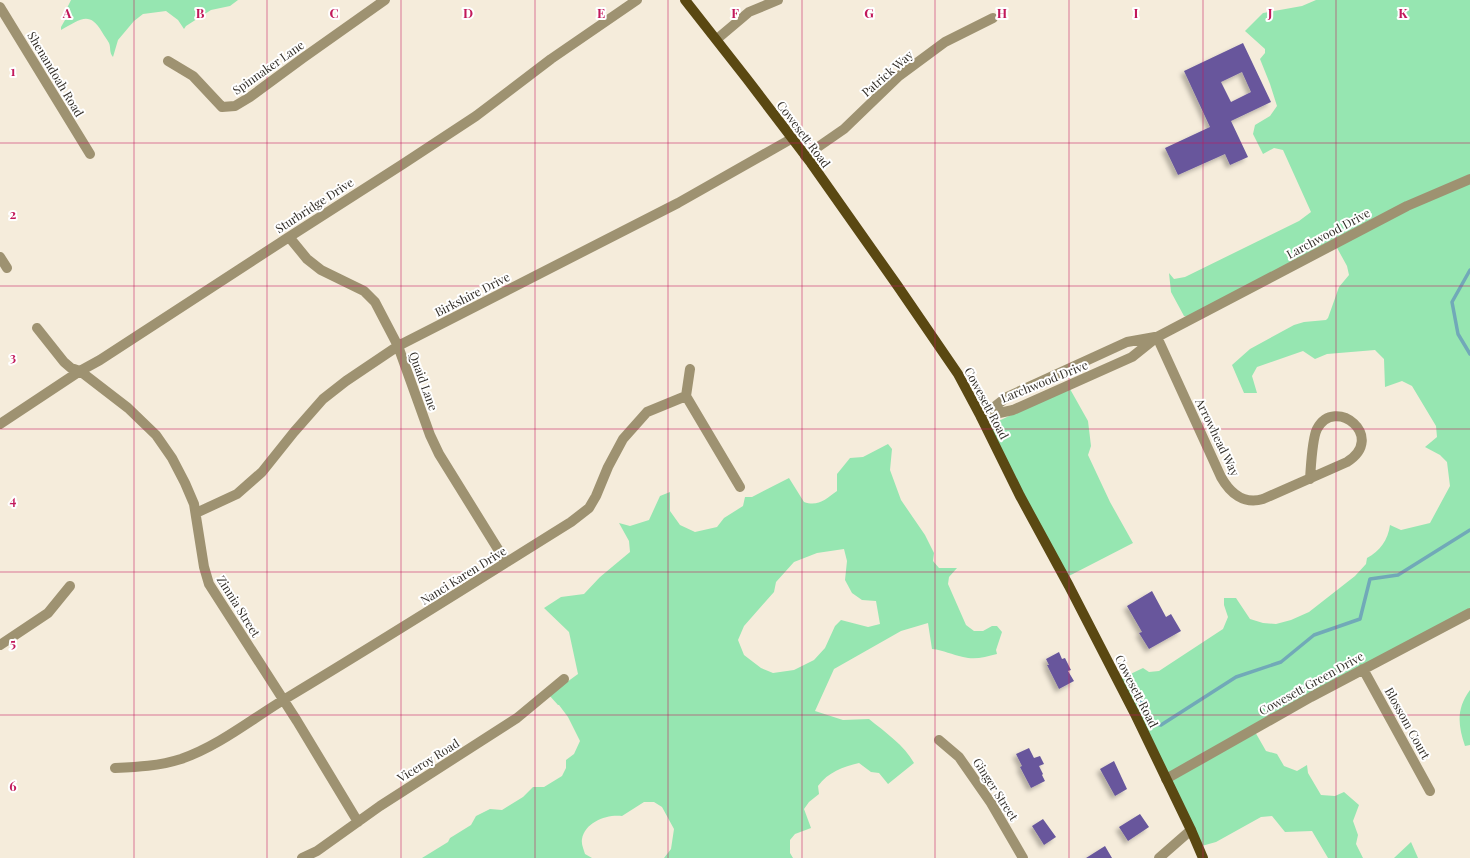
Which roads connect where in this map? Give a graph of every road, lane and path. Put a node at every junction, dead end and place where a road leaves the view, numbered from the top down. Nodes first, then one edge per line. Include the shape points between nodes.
1 (385, 0) edge
2 (637, 0) edge
3 (685, 0) edge
4 (778, 0) edge
5 (0, 7) edge
6 (993, 18) dead end
7 (717, 39) junction
8 (168, 61) dead end
9 (791, 139) junction
10 (90, 154) dead end
11 (805, 156) junction
12 (1470, 179) edge
13 (289, 237) junction
14 (0, 257) edge
15 (7, 268) dead end
16 (37, 328) dead end
17 (1158, 337) junction
18 (398, 346) junction
19 (690, 369) dead end
20 (80, 371) junction
21 (686, 396) junction
22 (981, 417) junction
23 (0, 424) edge
24 (1310, 478) junction
25 (740, 487) dead end
26 (196, 513) junction
27 (506, 562) junction
28 (70, 586) dead end
29 (1470, 614) edge
30 (0, 645) edge
31 (1363, 669) junction
32 (564, 680) dead end
33 (283, 700) junction
34 (939, 740) dead end
35 (115, 768) dead end
36 (1166, 778) junction
37 (1430, 790) dead end
38 (358, 822) junction
39 (1191, 830) junction
40 (319, 855) edge
41 (302, 858) edge
42 (1024, 858) edge
43 (1159, 858) edge
44 (1203, 858) edge

1 - 8 street, Spinnaker Lane via 235,106 222,107 193,76
2 - 13 street, Sturbridge Drive via 551,58 476,116
3 - 7 main road, Cowesett Road
4 - 7 street via 749,12
5 - 10 street, Shenandoah Road
6 - 11 street, Patrick Way via 945,42 899,76 844,129
7 - 9 main road, Cowesett Road
9 - 11 main road, Cowesett Road
9 - 18 street, Birkshire Drive via 678,203
11 - 22 main road, Cowesett Road via 958,374
12 - 17 street, Larchwood Drive via 1407,206
13 - 18 street, Quaid Lane via 307,259 321,270 364,291 375,302
13 - 20 street, Sturbridge Drive
14 - 15 street
16 - 20 street, Zinnia Street via 64,362
17 - 22 street, Larchwood Drive via 1132,357 1013,410
17 - 22 street, Larchwood Drive via 1120,345 1007,397
17 - 24 street, Arrowhead Way via 1221,477 1233,492 1244,499 1257,501
18 - 26 street, Birkshire Drive via 323,399 262,472 237,494
18 - 27 street, Quaid Lane via 439,454
19 - 21 street
20 - 23 street, Sturbridge Drive
20 - 26 street, Zinnia Street via 128,408 156,435 185,482
21 - 25 street
21 - 27 street, Nanci Karen Drive via 647,412 623,439 589,508 572,522
22 - 36 main road, Cowesett Road
24 - 24 street, Arrowhead Way via 1347,462 1358,453 1362,439 1360,431 1350,420 1344,417 1329,418 1317,429
26 - 33 street, Zinnia Street via 209,584
27 - 33 street, Nanci Karen Drive
28 - 30 street via 48,613
29 - 31 street, Cowesett Green Drive
31 - 36 street, Cowesett Green Drive
31 - 37 street, Blossom Court
32 - 38 street, Viceroy Road via 517,718
33 - 35 street, Nanci Karen Drive via 218,742 180,759 148,766
33 - 38 street, Zinnia Street
34 - 42 street, Ginger Street via 959,757 992,803
36 - 39 main road, Cowesett Road
38 - 40 street, Viceroy Road
39 - 43 street
39 - 44 main road, Cowesett Road
40 - 41 street, Viceroy Road

